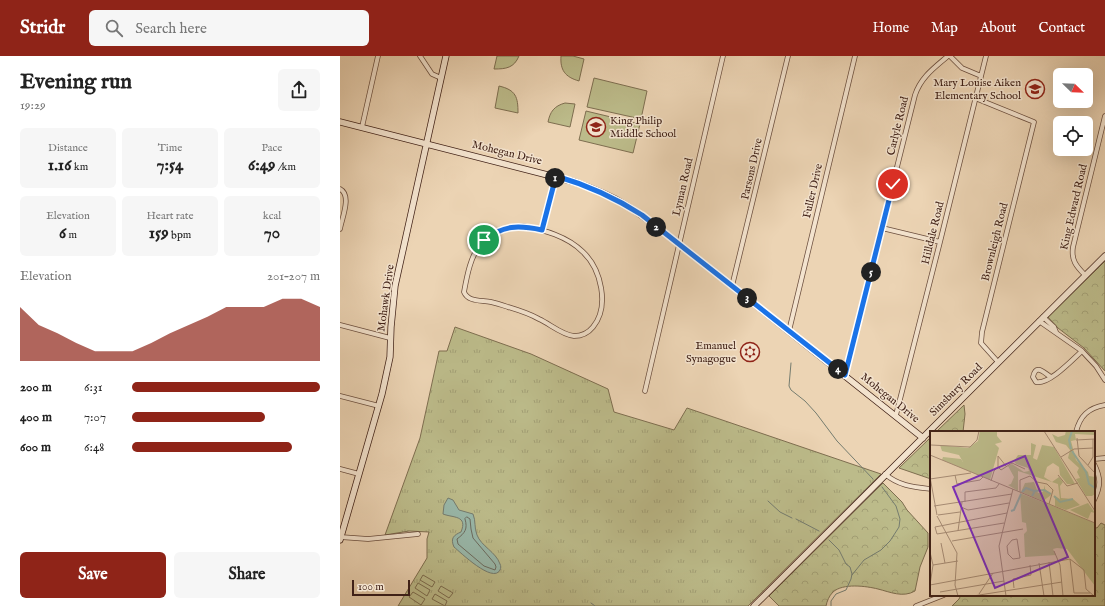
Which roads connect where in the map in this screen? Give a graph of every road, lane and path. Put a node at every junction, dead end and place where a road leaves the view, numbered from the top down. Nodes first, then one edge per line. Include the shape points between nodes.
1 (378, 56) edge
2 (420, 56) edge
3 (446, 56) edge
4 (723, 56) edge
5 (788, 56) edge
6 (855, 56) edge
7 (949, 56) edge
8 (986, 56) edge
9 (981, 76) junction
10 (441, 78) junction
11 (976, 98) junction
12 (1105, 116) edge
13 (340, 122) edge
14 (362, 127) junction
15 (427, 143) junction
16 (556, 176) junction
17 (340, 189) edge
18 (882, 228) junction
19 (340, 229) edge
20 (542, 230) junction
21 (940, 242) junction
22 (679, 244) junction
23 (1105, 256) edge
24 (1085, 275) junction
25 (732, 286) junction
26 (1041, 319) junction
27 (340, 325) edge
28 (789, 331) junction
29 (390, 338) junction
30 (1082, 351) junction
31 (998, 362) junction
32 (845, 375) junction
33 (1051, 377) dead end
34 (1105, 380) edge
35 (645, 391) dead end
36 (340, 396) edge
37 (379, 406) junction
38 (1105, 406) edge
39 (896, 415) junction
40 (1076, 431) edge
41 (923, 438) junction
42 (1105, 458) edge
43 (1095, 459) edge
44 (1095, 466) edge
45 (340, 469) edge
46 (359, 474) junction
47 (885, 474) junction
48 (930, 489) edge
49 (1095, 497) edge
50 (418, 534) dead end
51 (340, 538) edge
52 (941, 596) edge
53 (754, 606) edge
54 (916, 606) edge

1 - 14 street
2 - 10 street via 432,74
3 - 10 street, Mohawk Drive
4 - 22 street, Lyman Road
5 - 25 street, Parsons Drive
6 - 28 street, Fuller Drive
7 - 9 street via 962,68
7 - 18 street, Carlyle Road via 926,74 917,90
8 - 9 street, Hilldale Road
9 - 11 street, Hilldale Road
10 - 15 street, Mohawk Drive
11 - 21 street, Hilldale Road
11 - 31 street, Brownleigh Road via 1034,122 982,332 981,343
12 - 24 street, King Edward Road via 1073,247 1074,262
13 - 14 street, Mohegan Drive
14 - 15 street, Mohegan Drive
15 - 16 street, Mohegan Drive
15 - 29 street, Mohawk Drive via 395,286
16 - 20 street
16 - 22 street, Mohegan Drive via 599,191 623,203
17 - 19 street via 347,197
18 - 21 street
18 - 32 street, Carlyle Road
20 - 20 street via 566,239 585,253 598,275 601,292 600,314 597,322 584,334 566,334 538,318 491,302 474,300 465,295 470,263 476,250 492,233 509,227 523,226
21 - 39 street, Hilldale Road
22 - 25 street, Mohegan Drive
22 - 35 street, Lyman Road
23 - 24 street, Simsbury Road
24 - 26 street, Simsbury Road
25 - 28 street, Mohegan Drive
26 - 30 street via 1051,330
26 - 31 street, Simsbury Road
27 - 29 street
28 - 32 street, Mohegan Drive
29 - 37 street, Mohawk Drive via 388,372
30 - 33 street
30 - 34 street
31 - 41 street, Simsbury Road
32 - 39 street, Mohegan Drive
36 - 37 street
37 - 46 street, Mohawk Drive
38 - 40 street via 1089,410 1082,416
39 - 41 street, Mohegan Drive
41 - 47 street, Simsbury Road
42 - 43 street
44 - 49 street via 1100,484
45 - 46 street
46 - 51 street, Mohawk Drive
47 - 48 street via 901,484
47 - 53 street, Simsbury Road
50 - 51 street via 368,539
52 - 54 street

